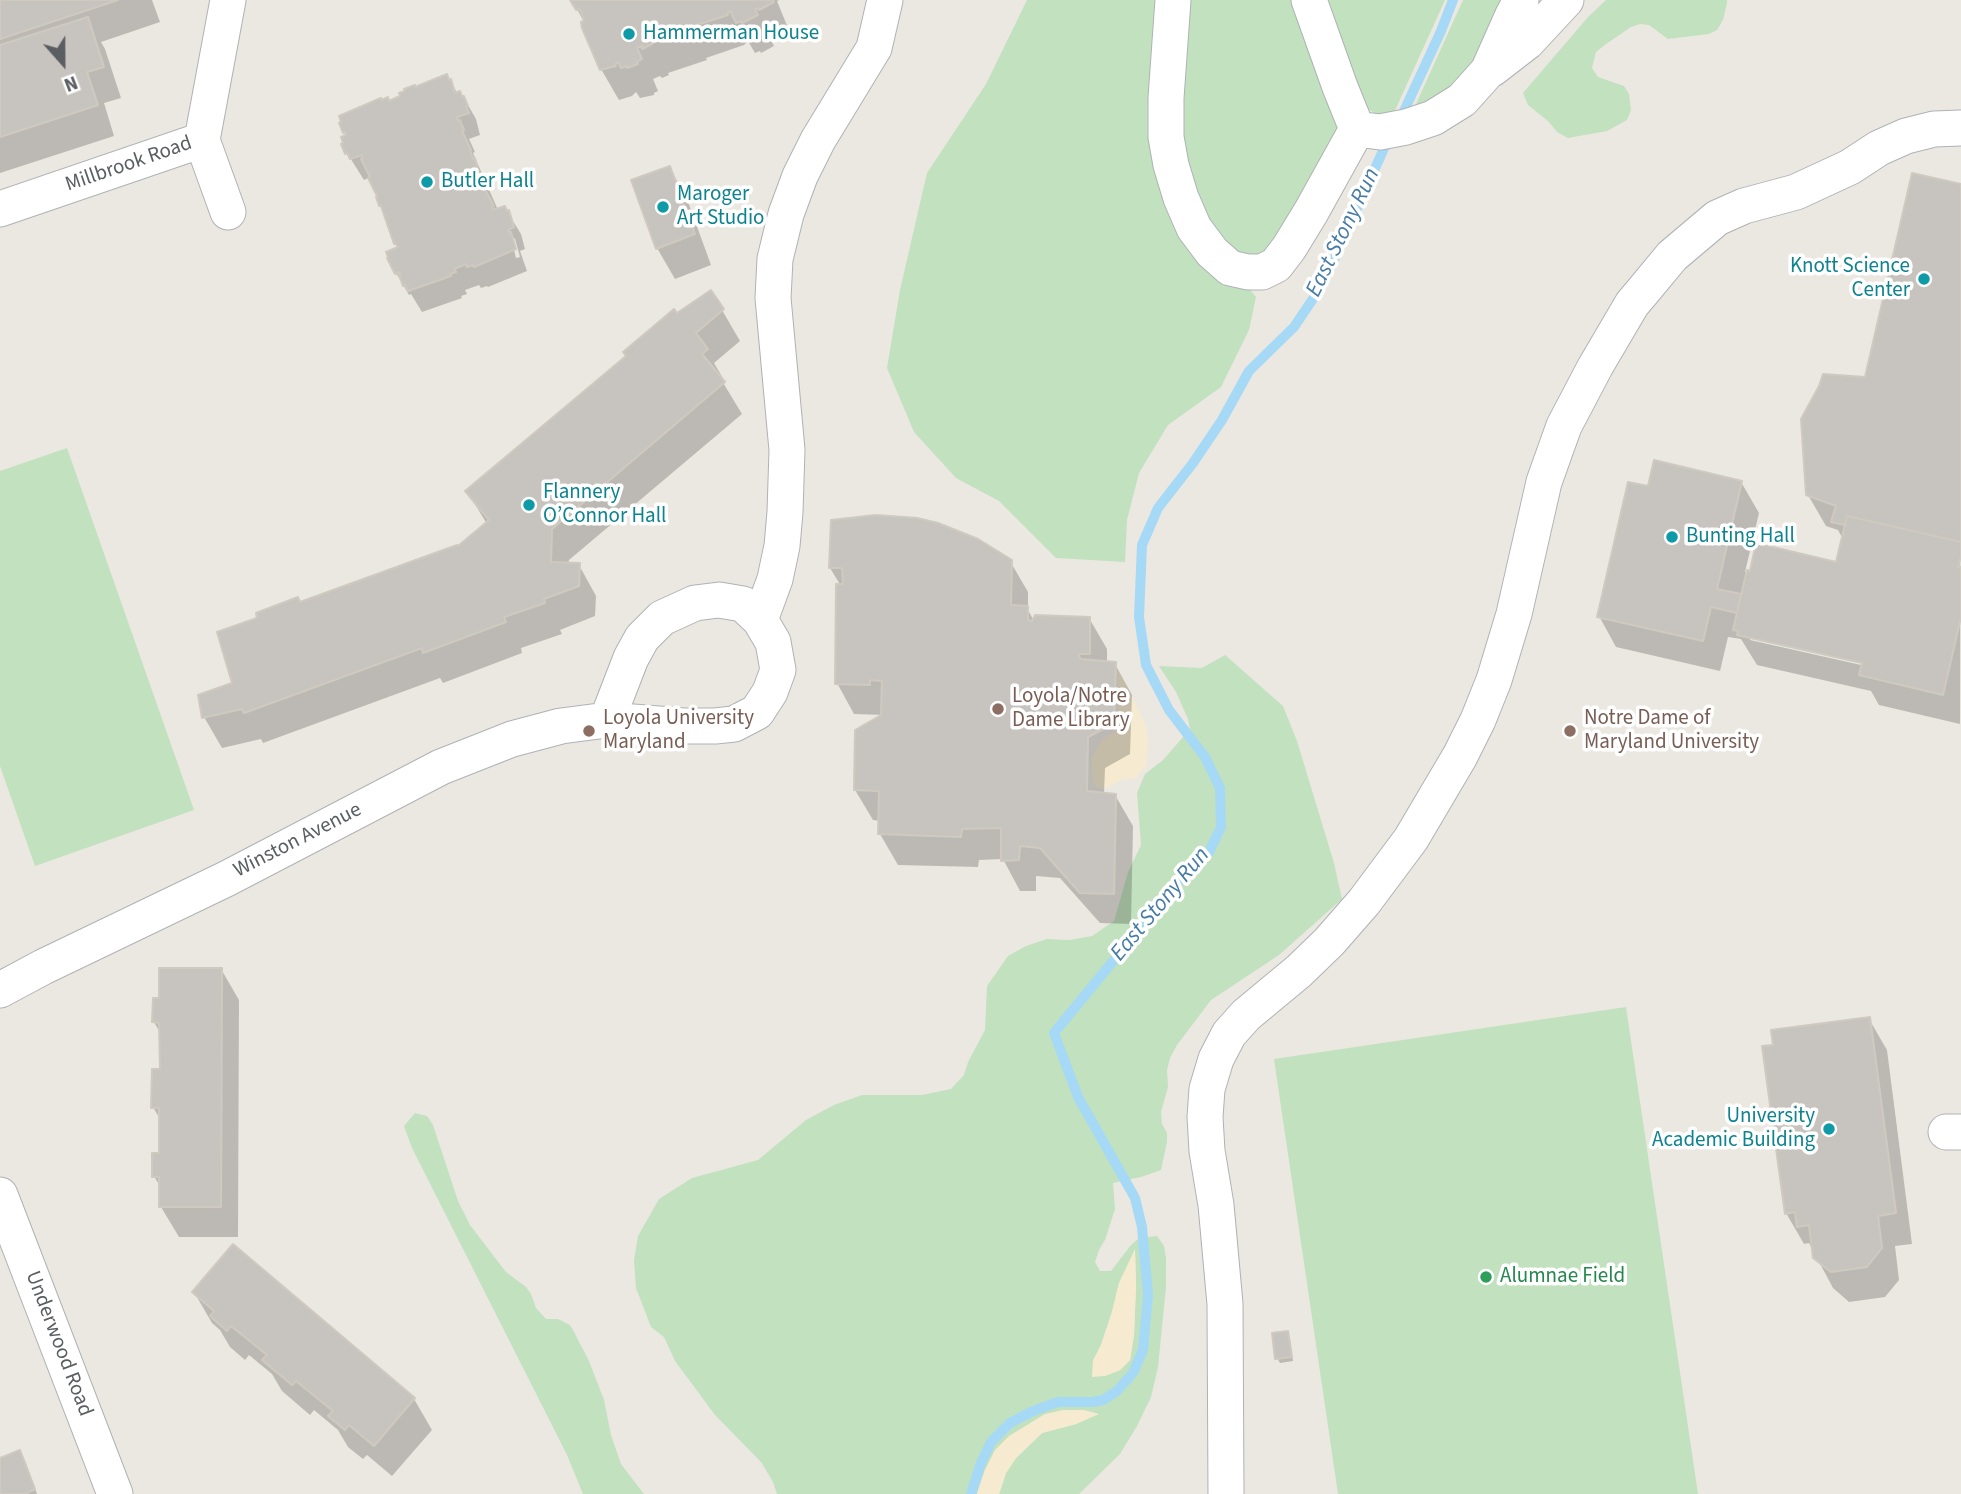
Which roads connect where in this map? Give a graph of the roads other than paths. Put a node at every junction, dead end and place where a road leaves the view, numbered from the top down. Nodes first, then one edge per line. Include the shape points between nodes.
1 (228, 0) edge
2 (885, 0) edge
3 (1173, 0) edge
4 (1309, 0) edge
5 (1521, 0) edge
6 (1566, 0) edge
7 (1488, 71) junction
8 (1961, 128) edge
9 (1357, 129) junction
10 (202, 140) junction
11 (0, 209) edge
12 (228, 212) dead end
13 (760, 620) junction
14 (607, 720) junction
15 (0, 990) edge
16 (0, 1195) edge
17 (116, 1494) edge
18 (1226, 1494) edge

1 - 10 street, Millbrook Road
2 - 13 street via 874,48 800,176 775,259 773,298 787,450 786,500 780,557
3 - 9 street via 1166,98 1171,165 1194,228 1230,268 1262,272 1276,265
4 - 9 street
5 - 7 street
6 - 7 street via 1527,42
7 - 9 street via 1462,100 1433,118 1380,132
8 - 18 street via 1906,136 1808,187 1717,218 1672,256 1632,304 1564,426 1544,482 1494,680 1460,756 1411,839 1364,902 1329,942 1229,1034 1207,1089 1205,1117 1225,1304
10 - 11 street, Millbrook Road
10 - 12 street
13 - 14 street via 743,604 719,600 695,603 662,618 642,638
13 - 14 street, Winston Avenue via 773,642 778,670 757,712 734,724 715,726
14 - 15 street, Winston Avenue via 512,739 441,767
16 - 17 street, Underwood Road

